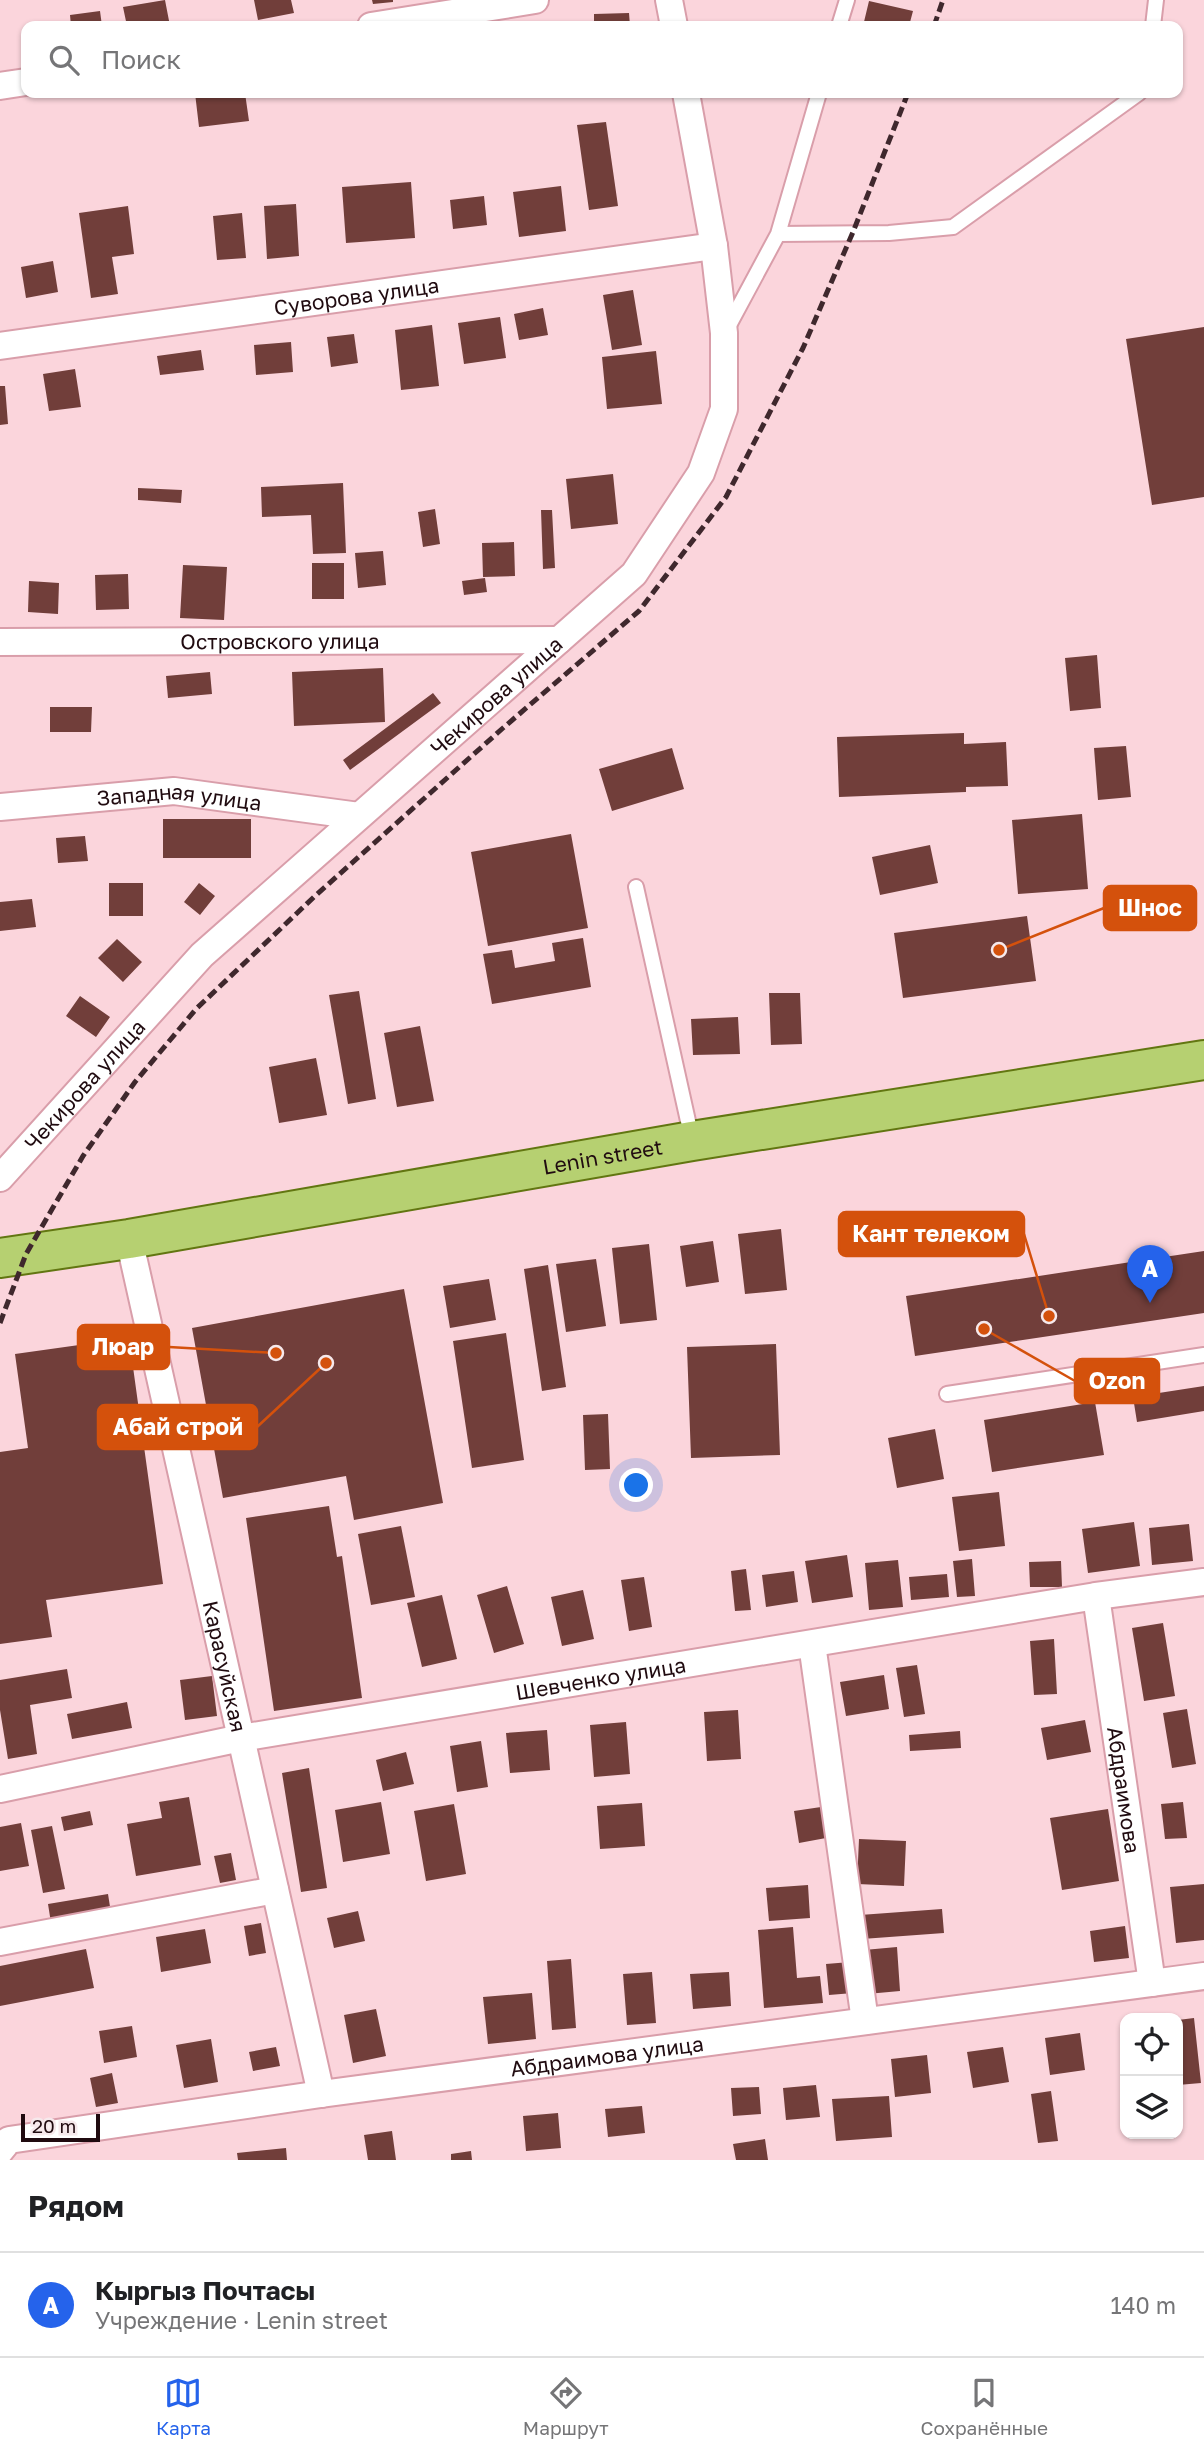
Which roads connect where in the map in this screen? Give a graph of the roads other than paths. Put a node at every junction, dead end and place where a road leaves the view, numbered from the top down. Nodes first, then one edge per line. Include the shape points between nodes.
1 (535, 0) edge
2 (669, 0) edge
3 (847, 0) edge
4 (1156, 0) edge
5 (403, 21) edge
6 (673, 21) edge
7 (841, 21) edge
8 (1154, 21) edge
9 (21, 83) edge
10 (0, 86) edge
11 (687, 98) edge
12 (819, 98) edge
13 (1132, 98) edge
14 (778, 234) junction
15 (714, 246) junction
16 (724, 333) junction
17 (0, 346) edge
18 (559, 640) junction
19 (0, 642) edge
20 (0, 807) edge
21 (359, 816) junction
22 (636, 887) dead end
23 (1204, 1060) edge
24 (692, 1141) junction
25 (0, 1178) edge
26 (129, 1239) junction
27 (0, 1258) edge
28 (1204, 1355) edge
29 (947, 1394) dead end
30 (1204, 1582) edge
31 (1096, 1596) junction
32 (812, 1644) junction
33 (241, 1738) junction
34 (0, 1789) edge
35 (275, 1890) junction
36 (0, 1942) edge
37 (1204, 1976) edge
38 (1152, 1983) junction
39 (864, 2021) junction
40 (321, 2094) junction
41 (5, 2145) edge

1 - 5 street
2 - 6 street
3 - 7 lane
4 - 8 lane
9 - 10 street
11 - 15 street, Чекирова улица
12 - 14 lane
13 - 14 lane via 953,227
14 - 16 lane
15 - 16 street, Чекирова улица
15 - 17 street, Суворова улица
16 - 18 street, Чекирова улица via 724,409 701,473 634,574
18 - 19 street, Островского улица
18 - 21 street, Чекирова улица
20 - 21 street, Западная улица via 174,790
21 - 25 street, Чекирова улица via 202,955
22 - 24 lane
23 - 24 main road, Lenin street
24 - 26 main road, Lenin street
26 - 27 main road, Lenin street
26 - 33 street, Карасуйская
28 - 29 lane
30 - 31 street, Шевченко улица
31 - 32 street, Шевченко улица
31 - 38 street, Абдраимова
32 - 33 street, Шевченко улица
32 - 39 street
33 - 34 street, Шевченко улица
33 - 35 street, Карасуйская
35 - 36 street
35 - 40 street, Карасуйская
37 - 38 street, Абдраимова улица
38 - 39 street, Абдраимова улица
39 - 40 street, Абдраимова улица
40 - 41 street, Абдраимова улица

